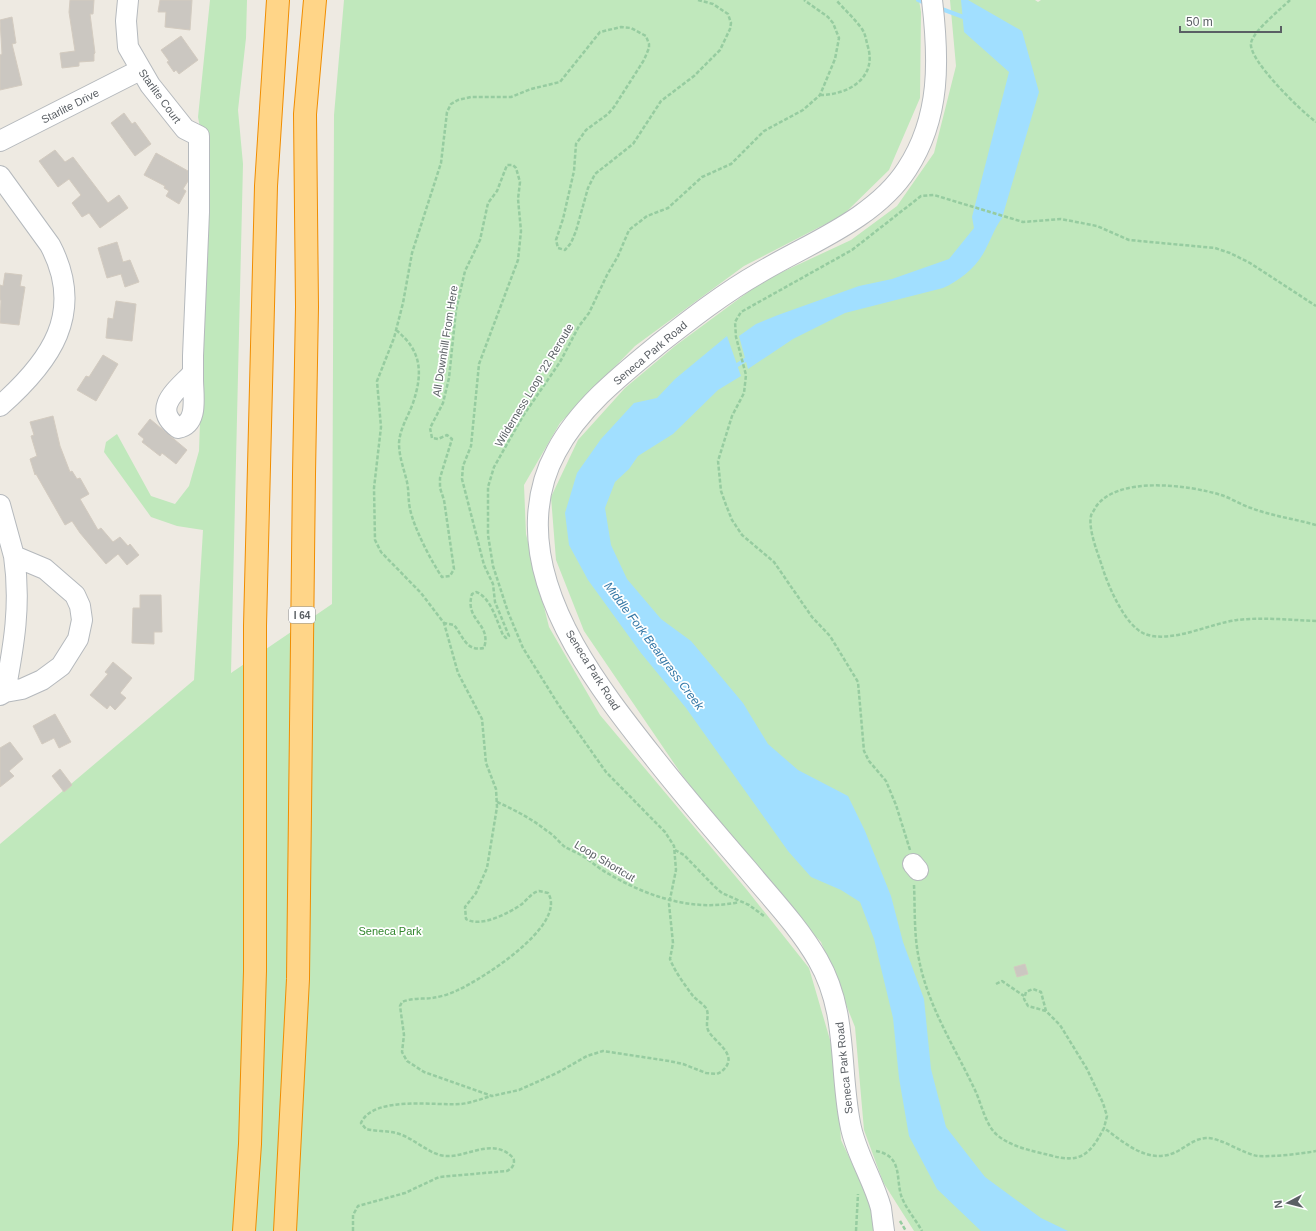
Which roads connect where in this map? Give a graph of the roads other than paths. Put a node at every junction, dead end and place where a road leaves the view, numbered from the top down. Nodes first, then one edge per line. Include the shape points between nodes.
1 (128, 0) edge
2 (278, 0) edge
3 (315, 0) edge
4 (932, 0) edge
5 (140, 70) junction
6 (0, 141) edge
7 (0, 176) edge
8 (193, 373) dead end
9 (0, 406) edge
10 (0, 505) edge
11 (14, 556) junction
12 (2, 694) edge
13 (244, 1231) edge
14 (286, 1231) edge
15 (884, 1231) edge

1 - 5 street, Starlite Court via 128,47
2 - 13 highway via 266,186 255,626 255,971 250,1144
3 - 14 highway, I 64 via 305,114 307,307 298,979
4 - 15 street, Seneca Park Road via 937,38 937,79 930,122 924,139 893,188 866,212 721,297 629,368 594,402 556,451 544,482 538,519 542,569 574,645 601,688 691,804 801,933 819,961 828,980 842,1035 850,1125 881,1208
5 - 6 street, Starlite Drive
5 - 8 street, Starlite Court via 184,129 199,136
7 - 9 street via 54,252 61,271 64,299 60,328 48,354 32,377
10 - 11 street
11 - 12 street via 18,583 17,610 12,653
11 - 12 street via 45,569 75,595 82,620 78,639 61,666 42,680

